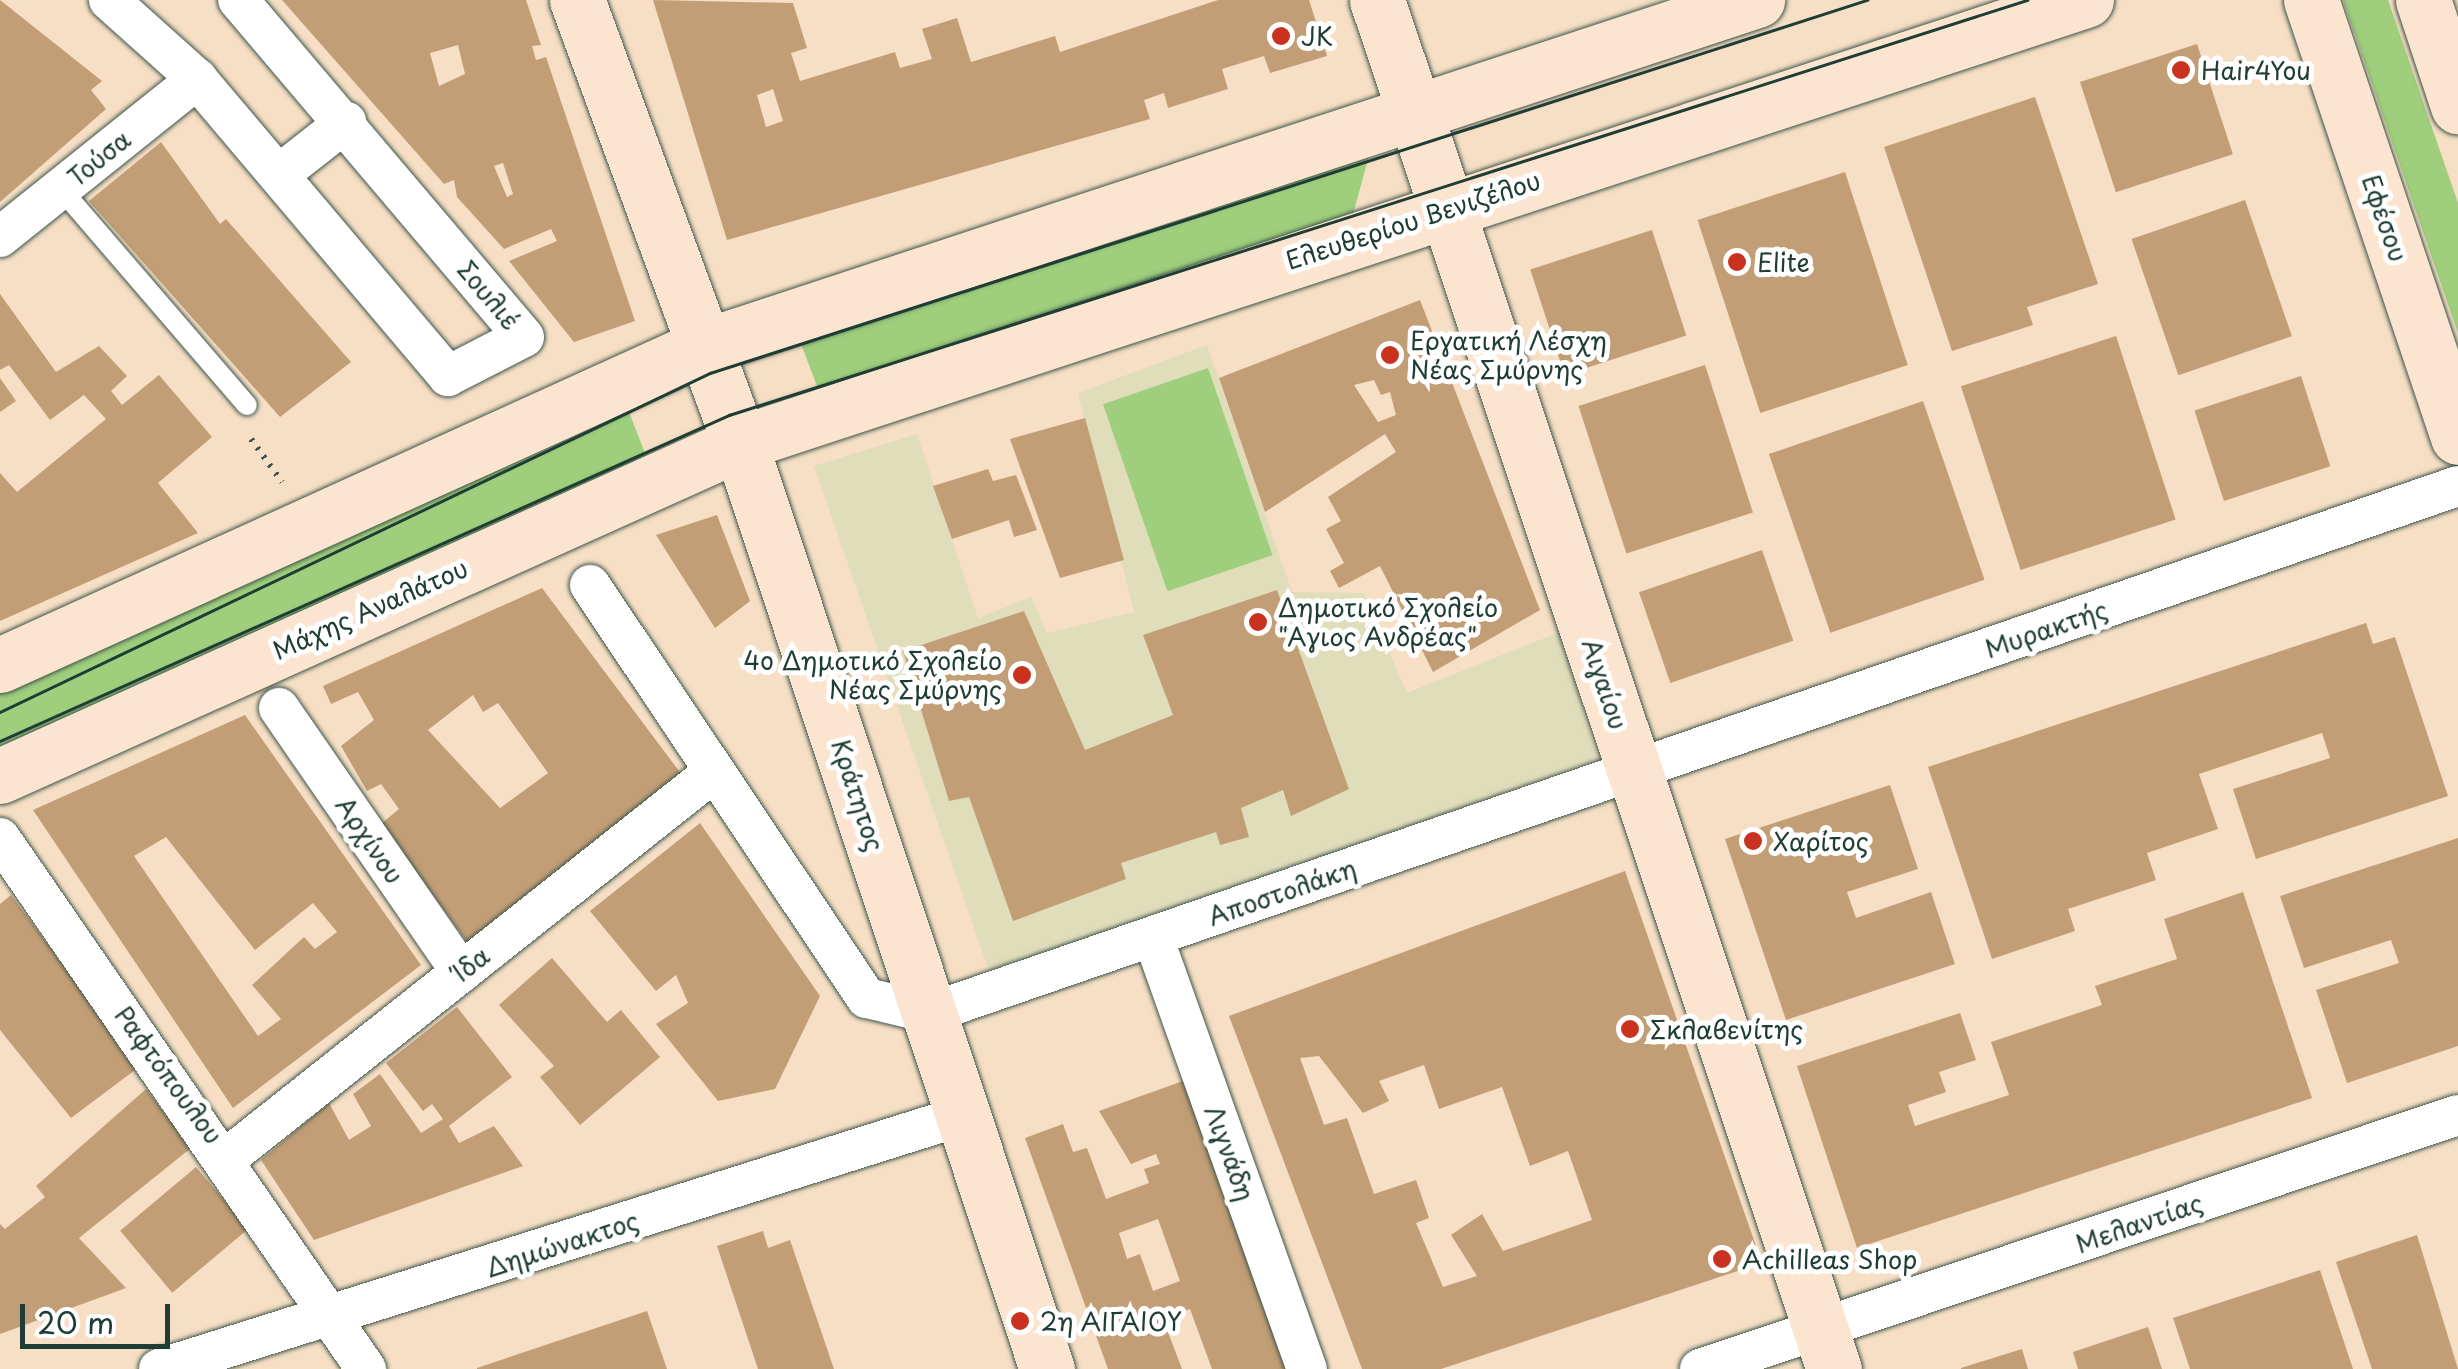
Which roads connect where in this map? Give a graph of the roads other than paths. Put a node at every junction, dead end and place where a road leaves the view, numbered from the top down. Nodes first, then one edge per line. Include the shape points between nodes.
1 (109, 0) edge
2 (238, 0) edge
3 (577, 0) edge
4 (1377, 0) edge
5 (1757, 0) edge
6 (2086, 0) edge
7 (2311, 0) edge
8 (2423, 0) edge
9 (197, 79) junction
10 (2458, 106) edge
11 (1414, 111) junction
12 (346, 122) junction
13 (281, 173) junction
14 (61, 189) junction
15 (1446, 208) junction
16 (0, 237) edge
17 (699, 348) junction
18 (247, 404) road end
19 (2458, 437) edge
20 (740, 443) junction
21 (2458, 486) edge
22 (590, 585) dead end
23 (0, 664) edge
24 (280, 708) dead end
25 (715, 771) junction
26 (1634, 772) junction
27 (0, 776) edge
28 (0, 838) edge
29 (1153, 937) junction
30 (461, 972) junction
31 (930, 1013) junction
32 (964, 1115) junction
33 (2458, 1115) edge
34 (228, 1157) junction
35 (334, 1316) junction
36 (1827, 1350) edge
37 (159, 1369) edge
38 (366, 1369) edge
39 (1048, 1369) edge
40 (1307, 1369) edge
41 (1700, 1369) edge

1 - 9 street, Σουλιέ
2 - 12 street, Σουλιέ
3 - 17 main road, Κράτητος
4 - 11 main road, Αιγαίου
5 - 11 main road
6 - 15 main road, Ελευθερίου Βενιζέλου
7 - 19 main road, Εφέσου
8 - 10 main road
9 - 13 street, Σουλιέ
9 - 14 street, Τούσα
11 - 15 main road, Αιγαίου
11 - 17 main road
12 - 13 street
12 - 13 street, Σουλιέ via 524,338 448,376
14 - 16 street, Τούσα
14 - 18 lane
15 - 20 main road, Ελευθερίου Βενιζέλου
15 - 26 main road, Αιγαίου
17 - 20 main road, Κράτητος
17 - 23 main road
20 - 27 main road, Μάχης Αναλάτου
20 - 31 main road, Κράτητος
21 - 26 street, Μυρακτής
22 - 25 street
24 - 30 street, Αρχίνου
25 - 30 street, Ίδα
25 - 31 street via 866,998
26 - 29 street, Αποστολάκη
26 - 36 main road, Αιγαίου
28 - 34 street, Ραφτόπουλου
29 - 31 street, Αποστολάκη
29 - 40 street, Λιγνάδη
30 - 34 street, Ίδα
31 - 32 main road, Κράτητος
32 - 35 street, Δημώνακτος
32 - 39 main road, Κράτητος
33 - 36 street, Μελαντίας
34 - 35 street, Ραφτόπουλου
35 - 37 street, Δημώνακτος
35 - 38 street, Ραφτόπουλου
36 - 41 street, Μελαντίας

